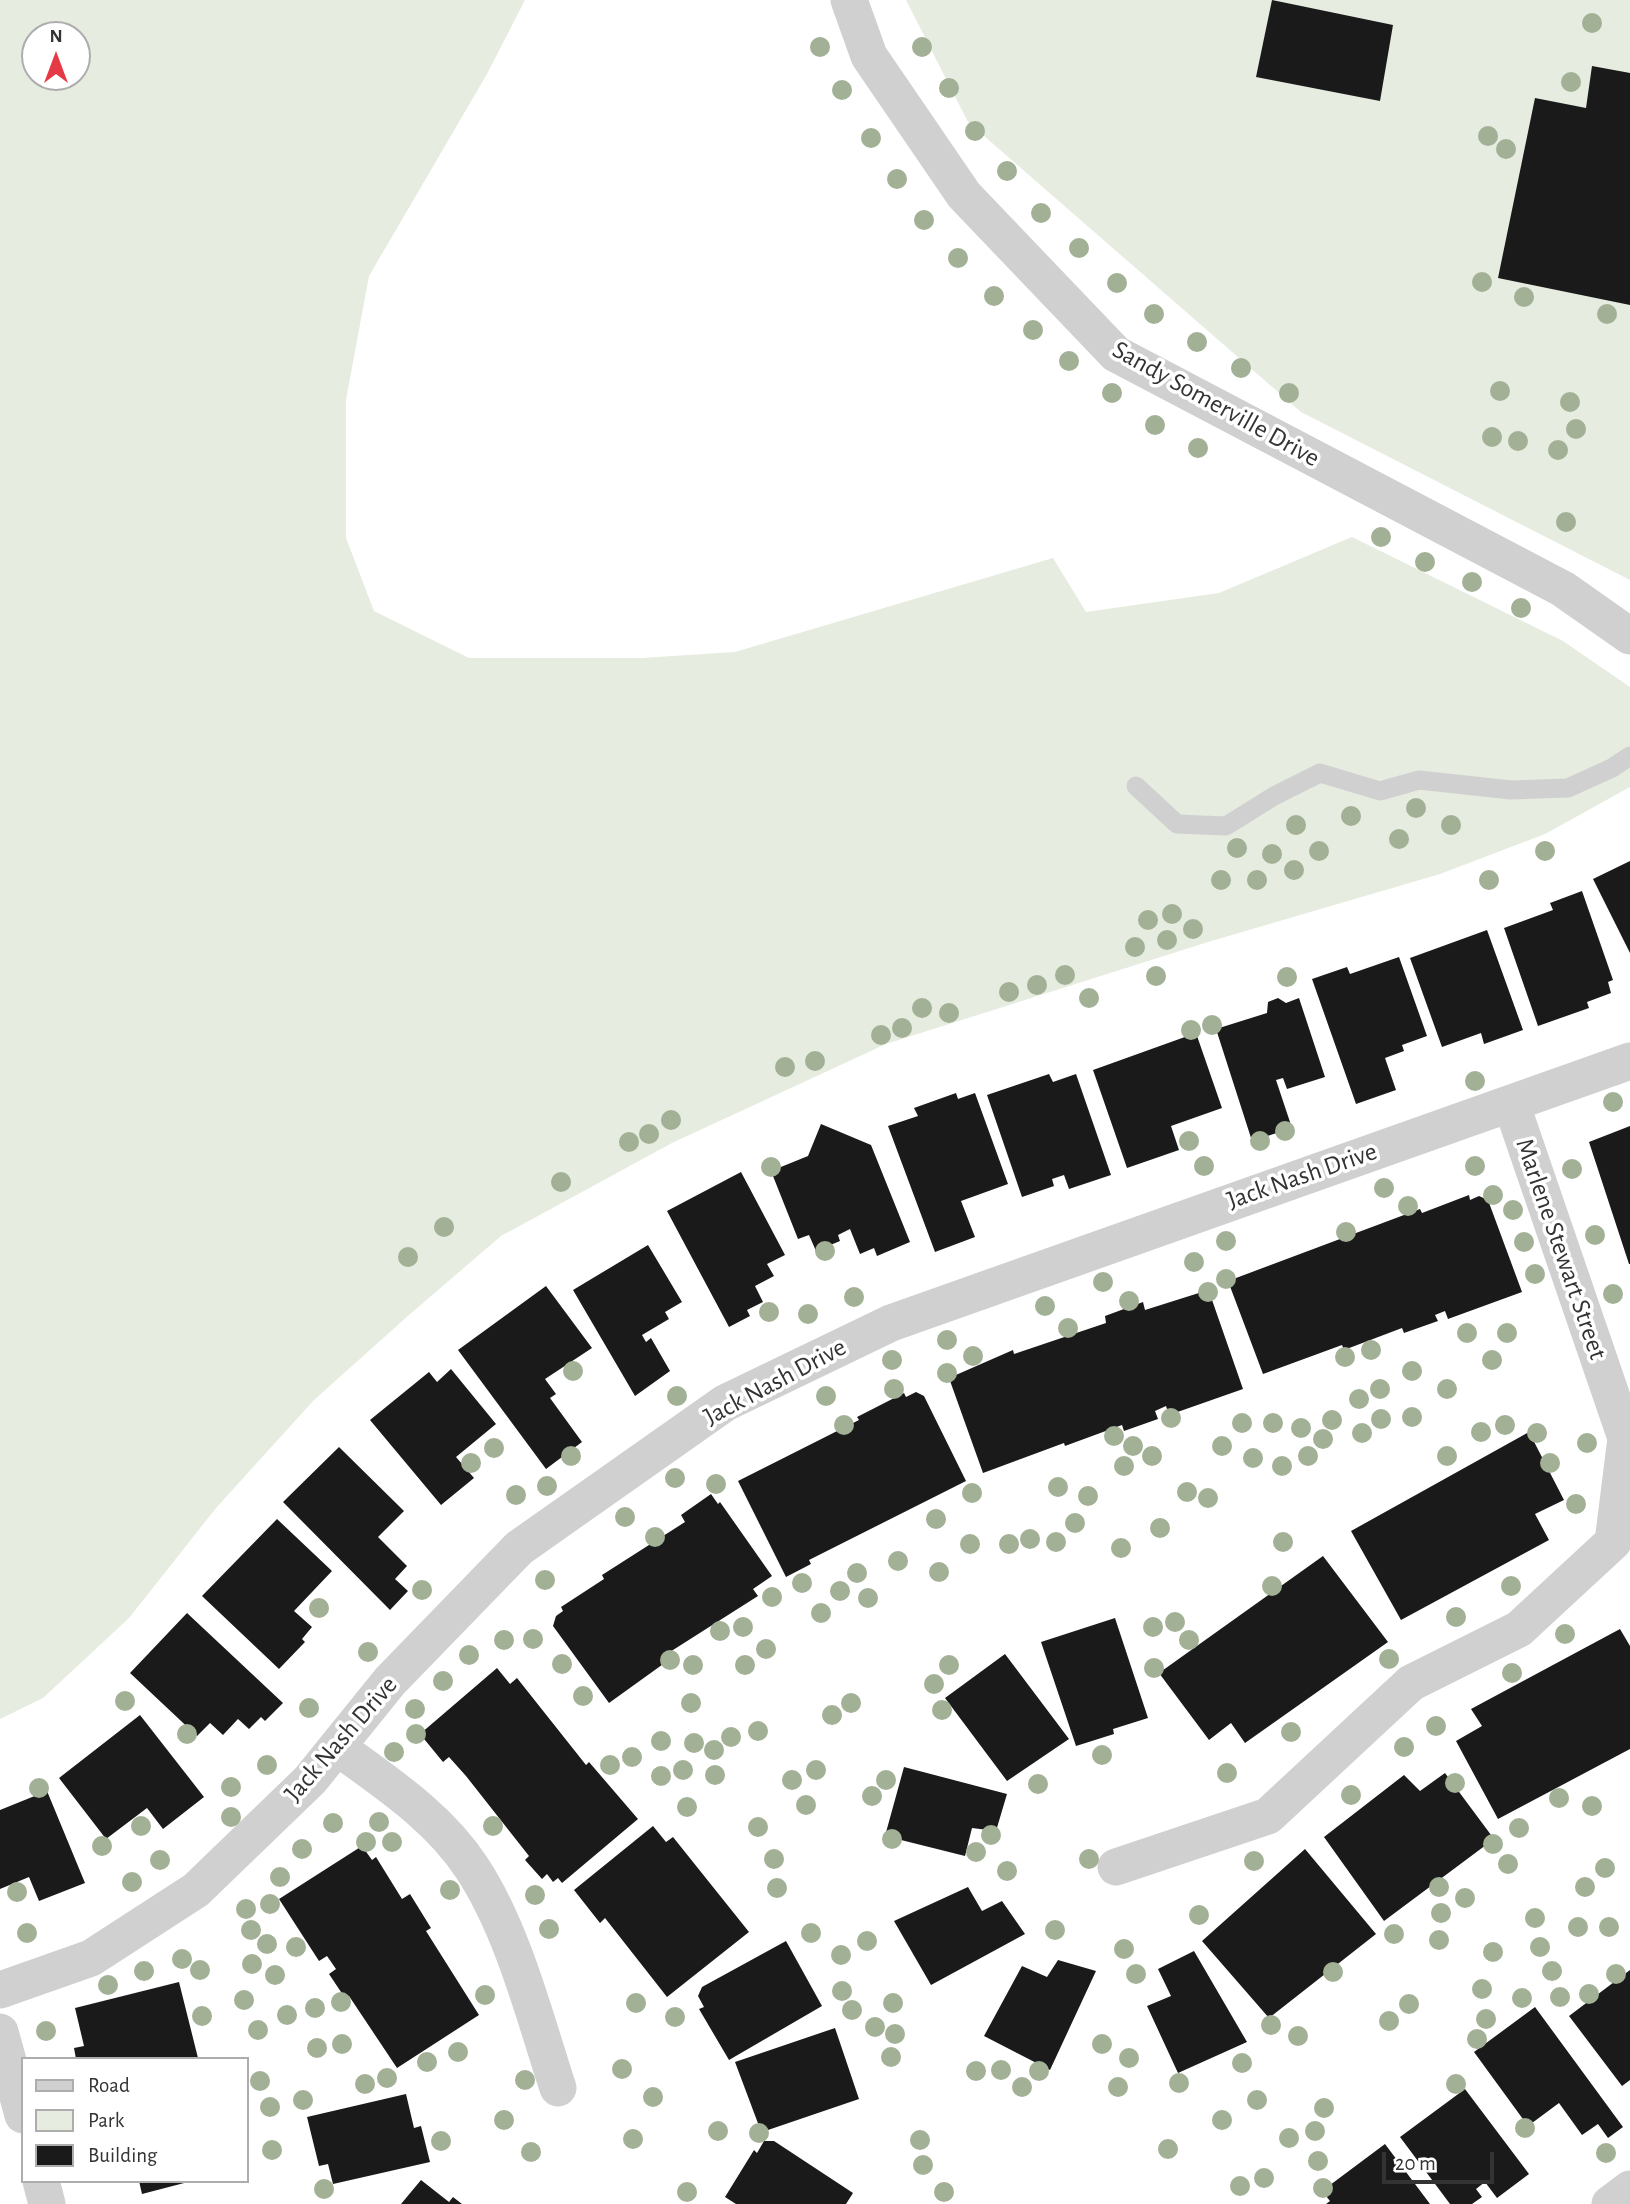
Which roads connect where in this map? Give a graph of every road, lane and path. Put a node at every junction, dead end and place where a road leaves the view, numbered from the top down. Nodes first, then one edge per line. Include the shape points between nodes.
1 (849, 0) edge
2 (1630, 636) edge
3 (1630, 756) edge
4 (1136, 786) dead end
5 (1630, 1061) edge
6 (1511, 1104) junction
7 (337, 1747) junction
8 (1116, 1867) dead end
9 (0, 1990) edge
10 (0, 2032) edge
11 (558, 2088) dead end
12 (21, 2108) edge
13 (42, 2183) edge
14 (1630, 2189) edge
15 (47, 2204) edge
16 (1610, 2204) edge

1 - 2 street, Sandy Somerville Drive via 869,56 964,195 1116,354 1563,589
3 - 4 lane via 1568,788 1511,790 1419,780 1380,792 1321,774 1226,826 1177,824
5 - 6 street, Jack Nash Drive
6 - 7 street, Jack Nash Drive via 891,1323 725,1403 519,1548 390,1681
6 - 8 street, Marlene Stewart Street via 1626,1438 1614,1542 1518,1629 1411,1683 1268,1816
7 - 9 street, Jack Nash Drive via 310,1780 196,1890 91,1958
7 - 11 street via 425,1815 472,1867 506,1932
10 - 12 street
13 - 15 street
14 - 16 street

